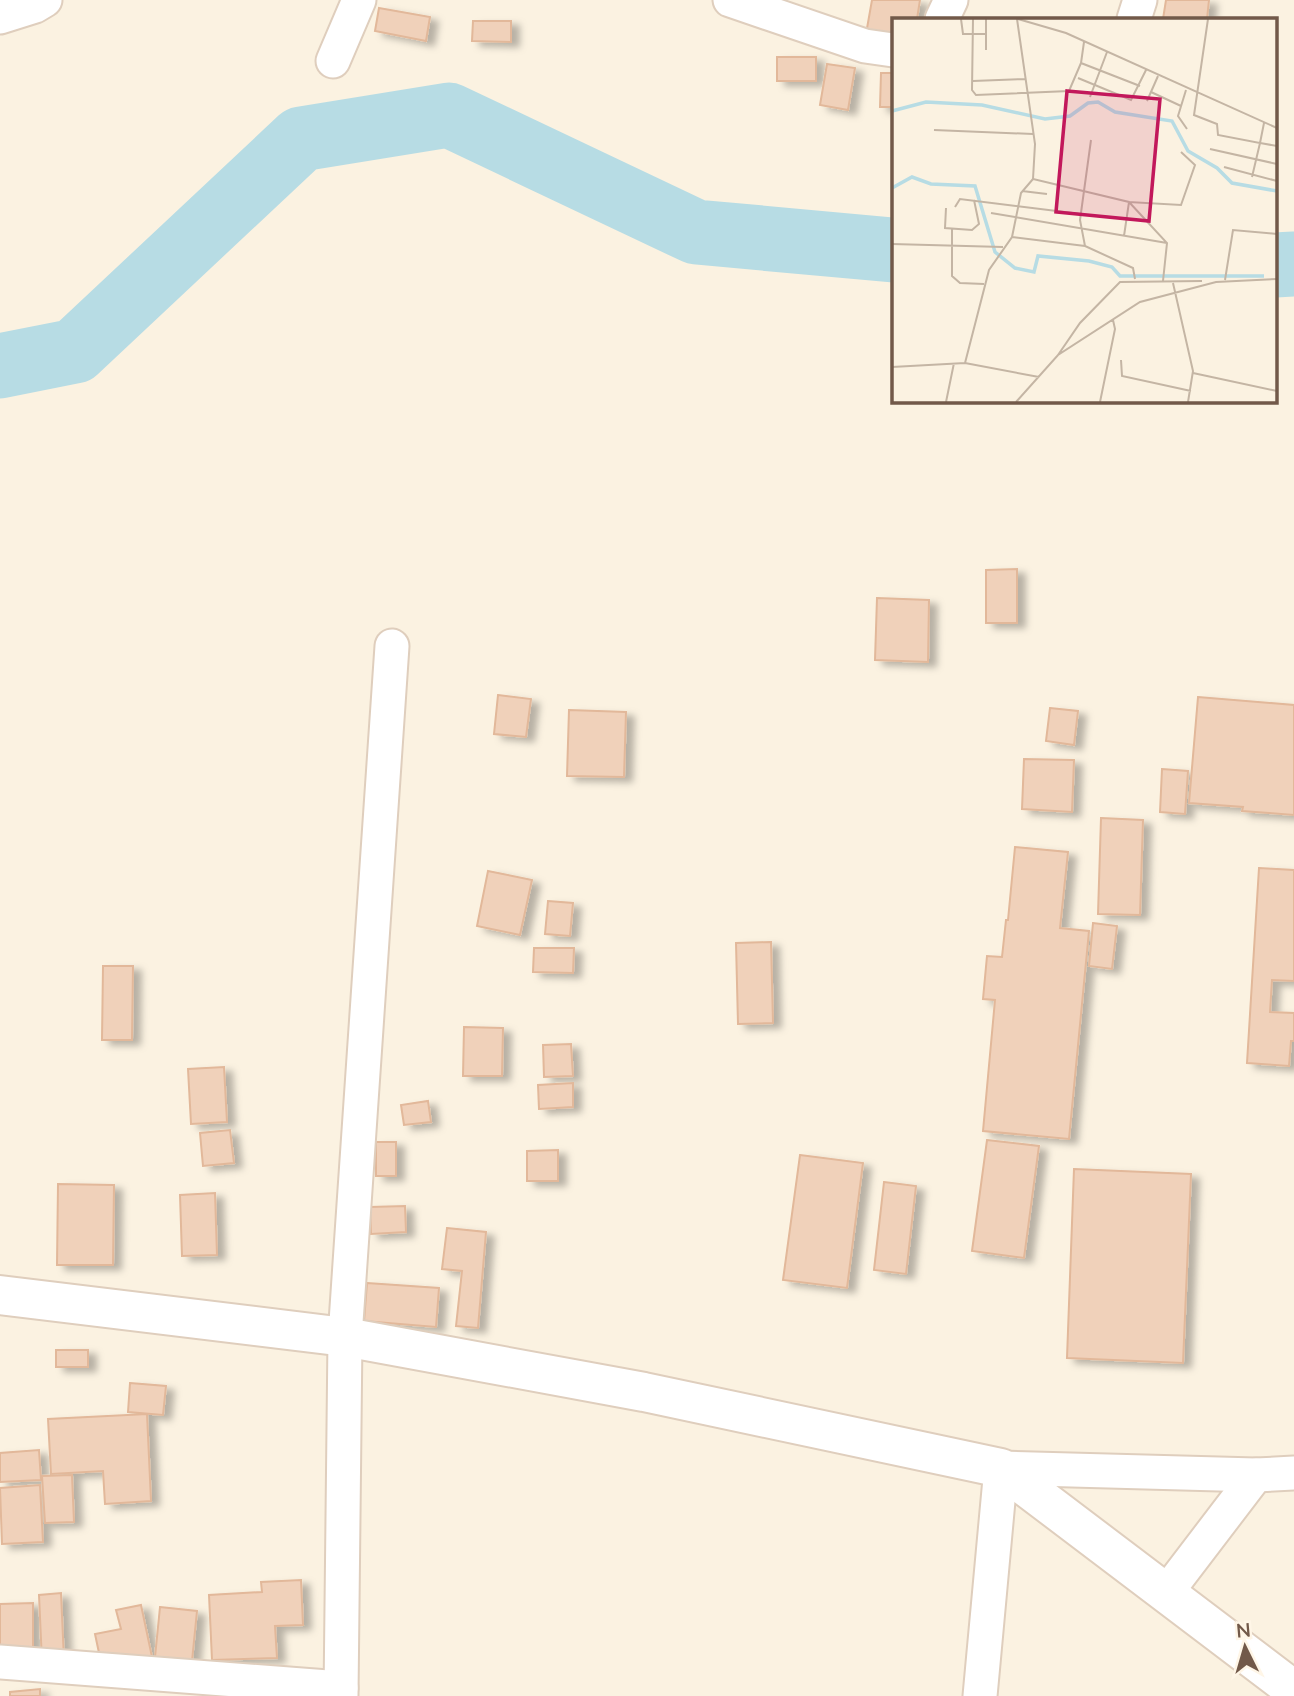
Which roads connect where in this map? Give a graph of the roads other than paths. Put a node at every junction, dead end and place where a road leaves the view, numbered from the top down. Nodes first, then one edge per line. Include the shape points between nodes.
1 (45, 0) edge
2 (359, 0) edge
3 (730, 0) edge
4 (951, 0) edge
5 (1140, 0) edge
6 (0, 17) edge
7 (942, 18) edge
8 (1134, 18) edge
9 (892, 50) edge
10 (333, 61) dead end
11 (392, 646) dead end
12 (0, 1295) edge
13 (345, 1337) junction
14 (1001, 1468) junction
15 (1294, 1473) edge
16 (1256, 1475) junction
17 (1166, 1593) junction
18 (0, 1662) edge
19 (1294, 1690) edge
20 (341, 1692) edge
21 (980, 1696) edge

1 - 6 street
2 - 10 street
3 - 9 street via 865,46
4 - 7 street
5 - 8 street
11 - 13 street
12 - 13 street
13 - 14 street via 644,1392
13 - 20 street
14 - 16 street
14 - 17 street
14 - 21 street
15 - 16 street
16 - 17 street
17 - 19 street
18 - 20 street

